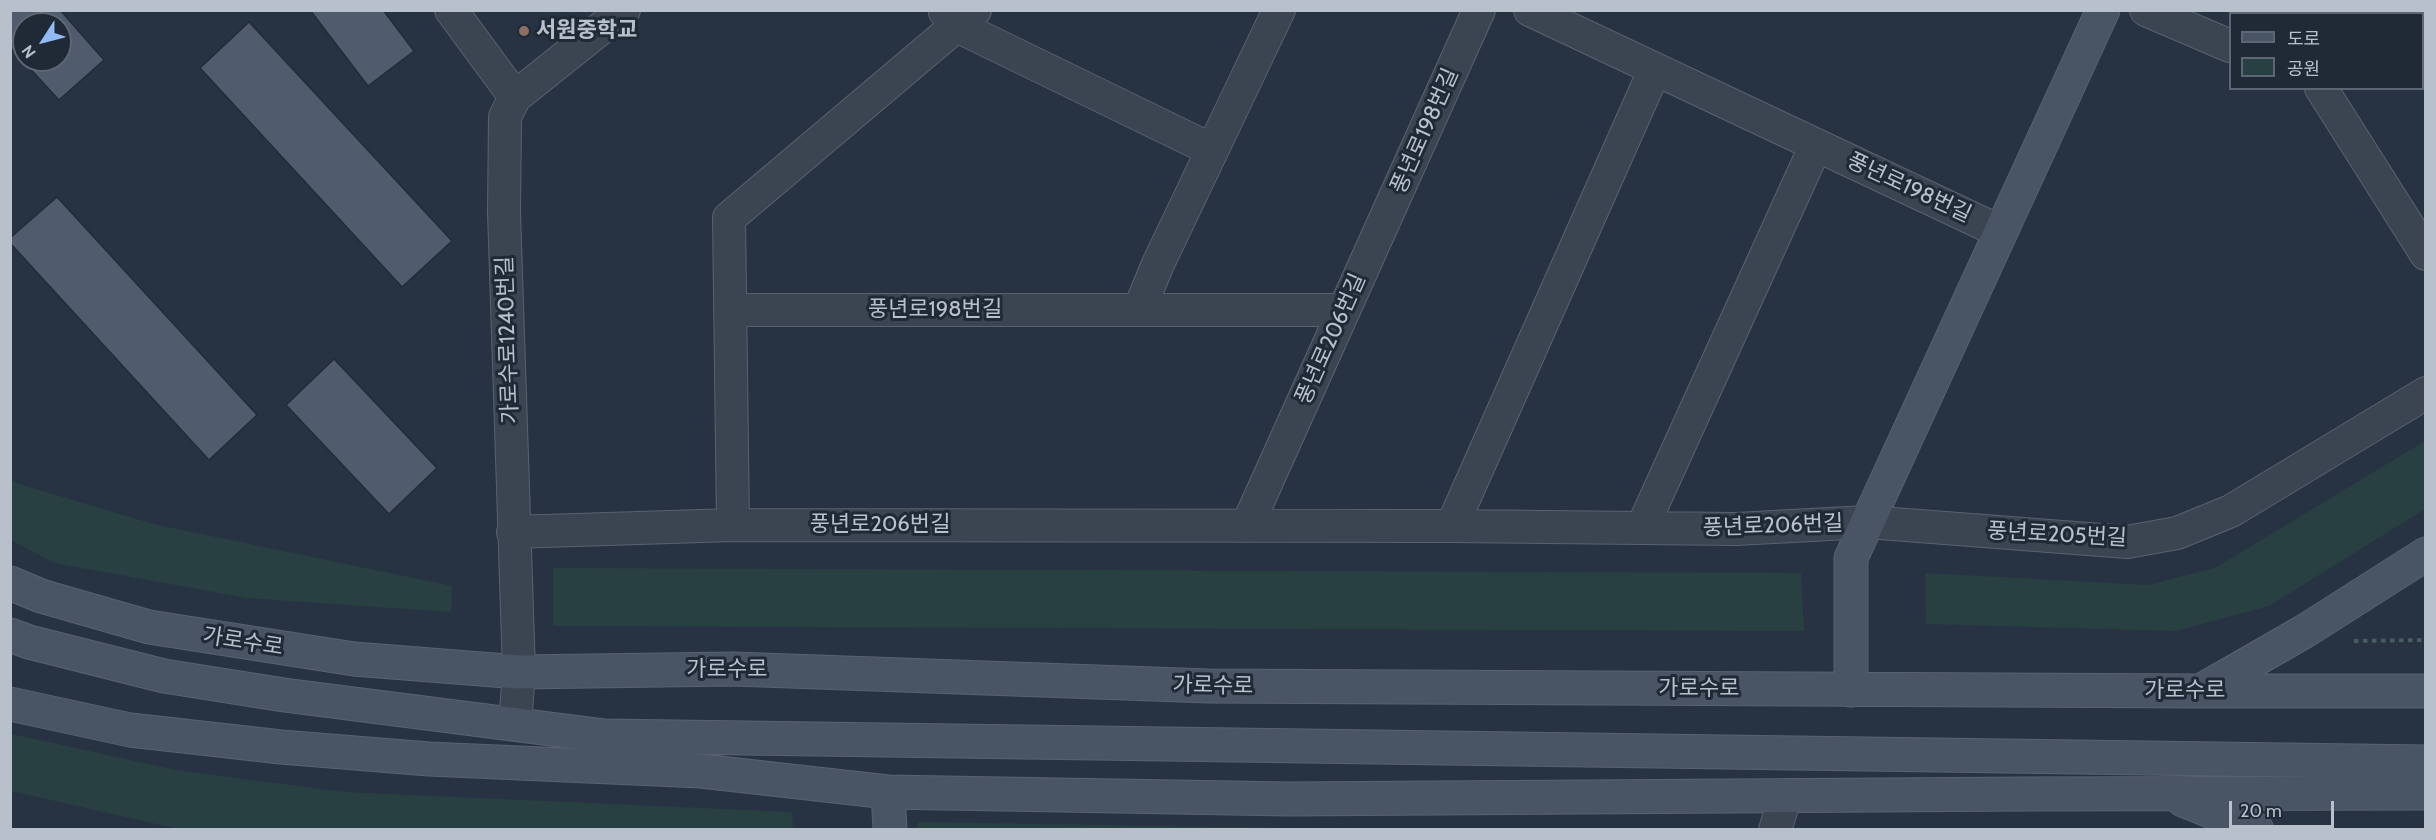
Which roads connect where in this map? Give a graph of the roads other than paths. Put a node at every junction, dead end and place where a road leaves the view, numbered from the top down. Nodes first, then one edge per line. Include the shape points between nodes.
1 (451, 10) edge
2 (624, 10) edge
3 (1279, 10) edge
4 (1479, 10) edge
5 (1530, 10) edge
6 (2103, 10) edge
7 (2146, 10) edge
8 (959, 16) edge
9 (2229, 46) edge
10 (1655, 69) junction
11 (2322, 90) edge
12 (515, 97) junction
13 (1816, 145) junction
14 (1212, 150) junction
15 (2001, 232) junction
16 (1371, 251) joint
17 (2426, 254) edge
18 (730, 310) junction
19 (1139, 310) junction
20 (1344, 310) junction
21 (2426, 393) edge
22 (1867, 522) junction
23 (733, 525) junction
24 (1247, 526) junction
25 (1452, 526) junction
26 (1642, 528) junction
27 (513, 532) junction
28 (2426, 554) edge
29 (10, 583) edge
30 (10, 635) edge
31 (519, 672) junction
32 (1851, 690) junction
33 (2426, 690) edge
34 (2199, 692) junction
35 (10, 704) edge
36 (515, 723) junction
37 (605, 736) junction
38 (281, 747) junction
39 (2426, 762) edge
40 (700, 771) junction
41 (888, 792) junction
42 (2426, 793) edge
43 (2164, 794) junction
44 (1786, 795) junction
45 (890, 830) edge
46 (1775, 830) edge
47 (2257, 830) edge

1 - 12 street
2 - 12 street
3 - 14 street
4 - 16 street, 풍년로198번길
5 - 10 street, 풍년로198번길
6 - 15 main road
7 - 9 street
8 - 14 street
8 - 18 street via 729,218
10 - 13 street, 풍년로198번길
10 - 25 street
11 - 17 street
12 - 27 street, 가로수로1240번길 via 505,117
13 - 15 street, 풍년로198번길
13 - 26 street
14 - 19 street
15 - 22 main road
16 - 20 street, 풍년로206번길
18 - 19 street, 풍년로198번길
18 - 23 street
19 - 20 street, 풍년로198번길
20 - 24 street, 풍년로206번길
21 - 22 street, 풍년로205번길 via 2231,511 2178,533 2127,542
22 - 26 street, 풍년로206번길 via 1736,529
22 - 32 main road via 1851,558
23 - 24 street, 풍년로206번길
23 - 27 street, 풍년로206번길
24 - 25 street, 풍년로206번길
25 - 26 street, 풍년로206번길
27 - 31 street, 가로수로1240번길
28 - 34 main road via 2327,618
29 - 31 main road, 가로수로 via 41,596 149,627 354,659
30 - 36 main road, 가로수로 via 165,676
31 - 32 main road, 가로수로 via 734,669 1209,686
31 - 36 street, 가로수로1240번길
32 - 34 main road, 가로수로
33 - 34 main road, 가로수로
35 - 38 main road via 130,730
36 - 37 main road, 가로수로
36 - 38 main road
37 - 39 main road, 가로수로
37 - 40 main road
38 - 40 main road
40 - 41 main road
41 - 44 main road via 1289,800
41 - 45 main road
42 - 43 main road
43 - 44 main road
43 - 47 main road
44 - 46 street

